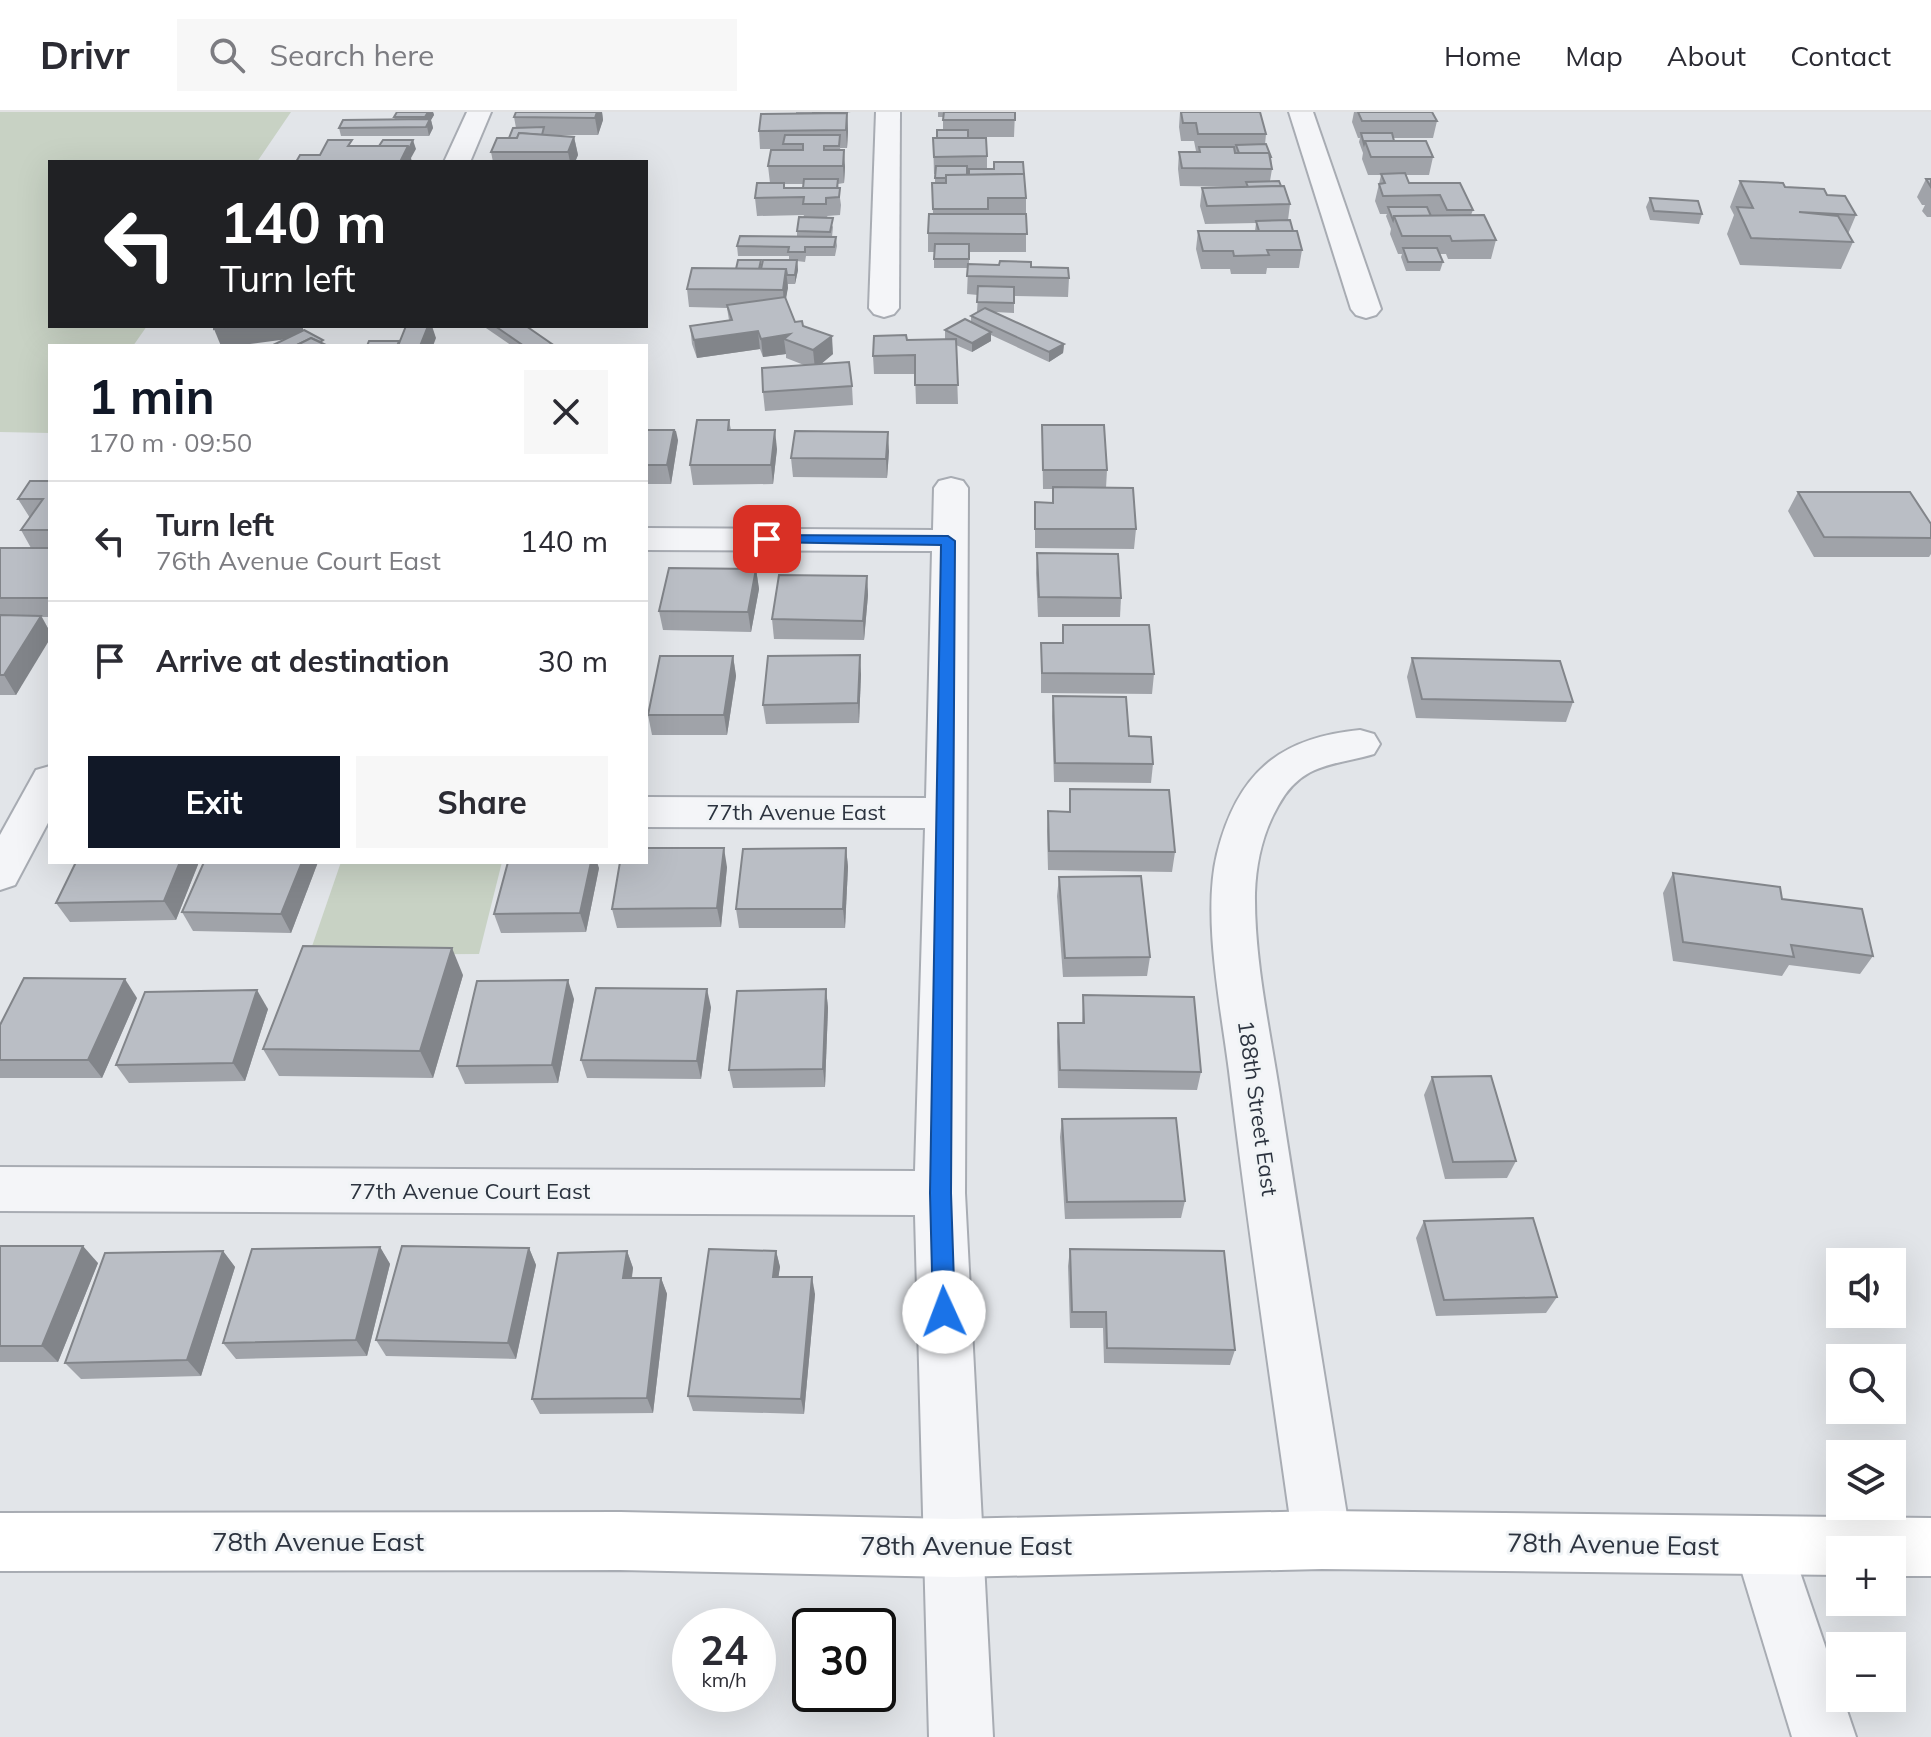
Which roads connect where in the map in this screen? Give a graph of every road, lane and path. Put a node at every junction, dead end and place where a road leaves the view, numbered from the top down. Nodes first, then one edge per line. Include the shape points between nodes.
1 (479, 112) edge
2 (888, 112) edge
3 (1301, 112) edge
4 (458, 160) edge
5 (884, 308) dead end
6 (1366, 309) dead end
7 (951, 488) dead end
8 (648, 539) edge
9 (948, 541) junction
10 (1360, 744) dead end
11 (45, 800) edge
12 (648, 812) edge
13 (946, 813) junction
14 (0, 874) edge
15 (0, 1189) edge
16 (940, 1193) junction
17 (1322, 1540) junction
18 (0, 1542) edge
19 (1763, 1546) junction
20 (1931, 1547) edge
21 (954, 1548) junction
22 (961, 1737) edge
23 (1824, 1737) edge

1 - 4 street
2 - 5 street
3 - 6 street
7 - 9 street
8 - 9 street
9 - 13 street
10 - 17 street, 188th Street East via 1306,753 1275,778 1242,839 1233,886 1252,1069
11 - 14 street
12 - 13 street, 77th Avenue East
13 - 16 street
15 - 16 street, 77th Avenue Court East
16 - 21 street
17 - 19 street, 78th Avenue East
17 - 21 street, 78th Avenue East
18 - 21 street, 78th Avenue East via 620,1541
19 - 20 street, 78th Avenue East
19 - 23 street
21 - 22 street

